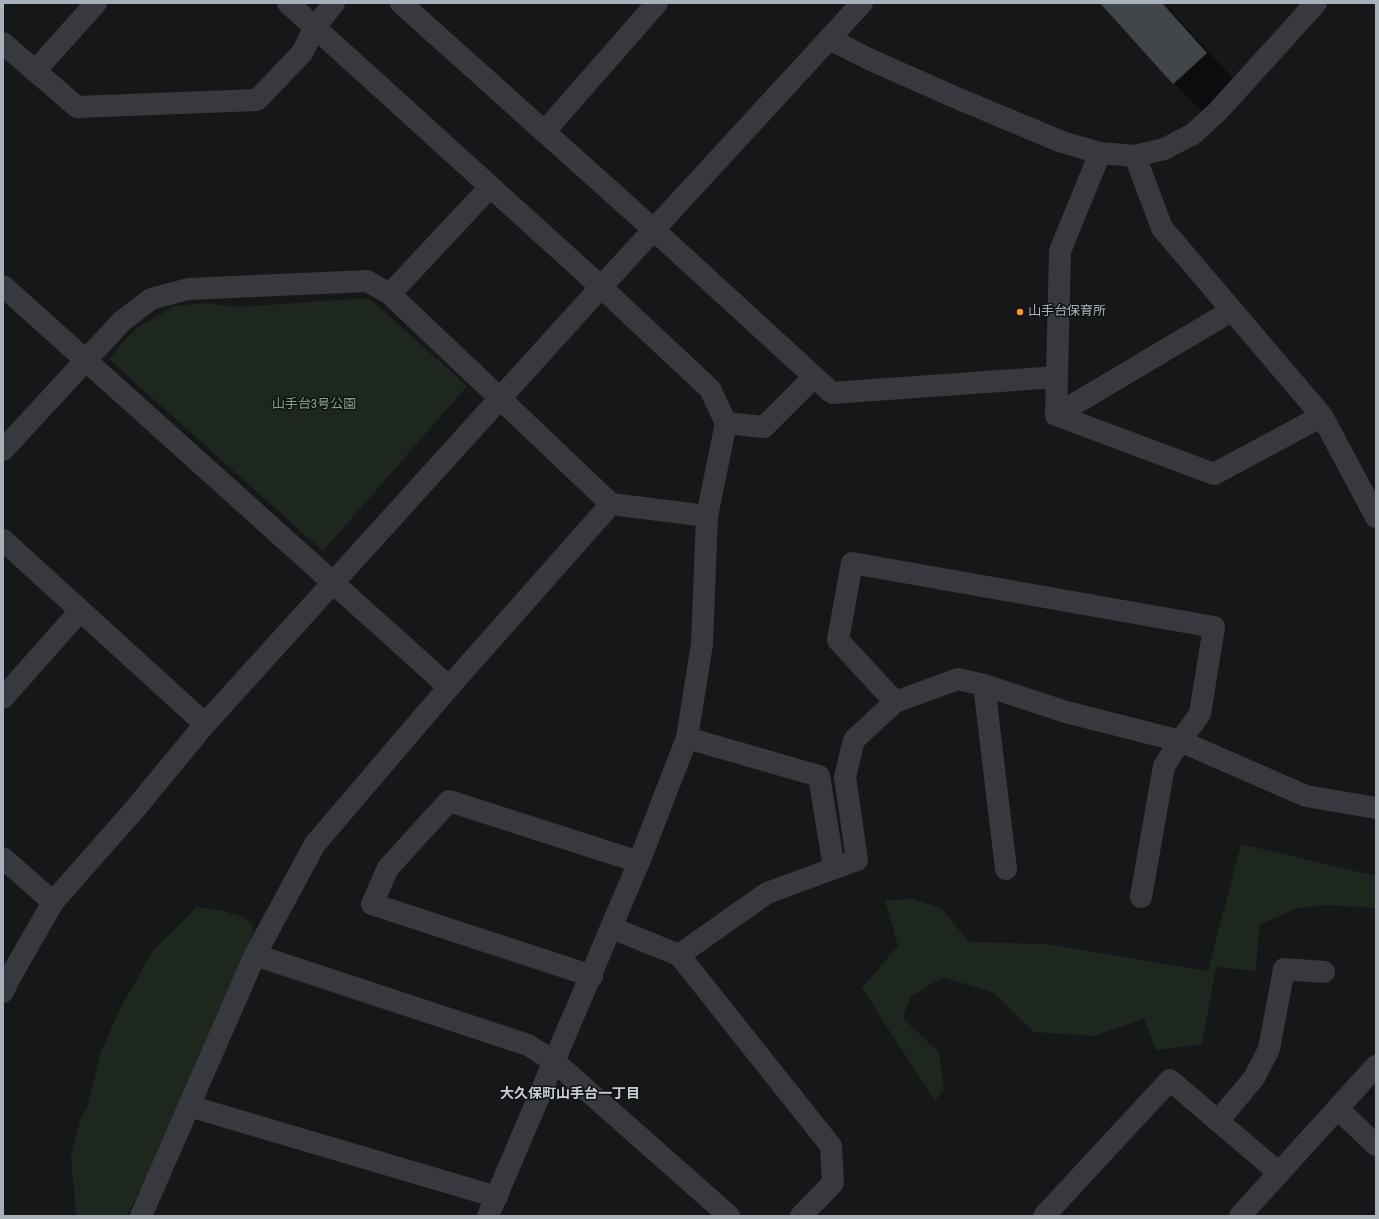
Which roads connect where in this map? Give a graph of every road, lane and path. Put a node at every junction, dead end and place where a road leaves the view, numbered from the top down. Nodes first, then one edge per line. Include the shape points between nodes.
1 (96, 3) edge
2 (288, 3) edge
3 (334, 3) edge
4 (401, 3) edge
5 (657, 3) edge
6 (862, 3) edge
7 (1316, 3) edge
8 (315, 27) junction
9 (829, 39) junction
10 (3, 43) edge
11 (35, 71) junction
12 (544, 132) junction
13 (1100, 152) junction
14 (1135, 156) junction
15 (490, 187) junction
16 (654, 230) junction
17 (3, 286) edge
18 (601, 287) junction
19 (390, 294) junction
20 (1231, 311) junction
21 (86, 360) junction
22 (814, 377) junction
23 (1057, 377) junction
24 (501, 398) junction
25 (1056, 415) junction
26 (1322, 416) junction
27 (726, 423) junction
28 (3, 450) edge
29 (610, 504) junction
30 (708, 516) junction
31 (1376, 517) edge
32 (3, 540) edge
33 (334, 583) junction
34 (80, 611) junction
35 (984, 685) junction
36 (449, 687) junction
37 (3, 698) edge
38 (895, 702) junction
39 (205, 724) junction
40 (687, 738) junction
41 (1180, 741) junction
42 (1376, 808) edge
43 (3, 858) edge
44 (639, 862) junction
45 (834, 868) junction
46 (1006, 869) dead end
47 (1141, 897) dead end
48 (53, 902) junction
49 (612, 928) junction
50 (255, 955) junction
51 (679, 955) junction
52 (1324, 972) dead end
53 (592, 976) junction
54 (3, 992) edge
55 (555, 1062) junction
56 (1376, 1066) edge
57 (189, 1106) junction
58 (1338, 1109) junction
59 (1218, 1121) junction
60 (1376, 1144) edge
61 (1280, 1173) junction
62 (493, 1207) edge
63 (141, 1216) edge
64 (729, 1216) edge
65 (801, 1216) edge
66 (1044, 1216) edge
67 (1240, 1216) edge

1 - 11 street
2 - 8 street
3 - 8 street
4 - 12 street
5 - 12 street
6 - 9 street
7 - 14 street via 1218,111 1193,134 1164,149
8 - 11 street via 302,53 257,100 77,107
8 - 15 street
9 - 13 street via 959,100 1062,142
9 - 16 street
10 - 11 street
12 - 16 street
13 - 14 street
13 - 23 street via 1060,251
14 - 20 street via 1162,228
15 - 18 street
15 - 19 street
16 - 18 street
16 - 22 street
17 - 21 street
18 - 24 street
18 - 27 street via 710,389
19 - 21 street via 367,281 188,289 151,299 122,321
19 - 24 street
20 - 25 street
20 - 26 street
21 - 28 street
21 - 33 street
22 - 23 street via 832,393
22 - 27 street via 764,427
23 - 25 street
24 - 29 street
24 - 33 street
25 - 26 street via 1214,474
26 - 31 street
27 - 30 street
29 - 30 street
29 - 36 street
30 - 40 street via 702,644
32 - 34 street
33 - 36 street
33 - 39 street
34 - 37 street
34 - 39 street
35 - 38 street via 958,679
35 - 41 street via 1066,712
35 - 46 street
36 - 50 street via 315,844
38 - 41 street via 838,640 852,563 1214,626 1200,714
38 - 45 street via 854,740 845,777 857,860
39 - 48 street
40 - 44 street
40 - 45 street via 819,776
41 - 42 street via 1306,796
41 - 47 street via 1164,766
43 - 48 street
44 - 49 street
44 - 53 street via 449,801 388,868 372,904
45 - 51 street via 767,893
48 - 54 street
49 - 51 street
49 - 53 street
50 - 55 street via 528,1045
50 - 57 street
51 - 65 street via 831,1146 833,1183
52 - 59 street via 1284,968 1269,1049 1254,1078
53 - 55 street
55 - 62 street
55 - 64 street
56 - 58 street
57 - 62 street
57 - 63 street
58 - 60 street
58 - 61 street
59 - 61 street
59 - 66 street via 1170,1080
61 - 67 street

